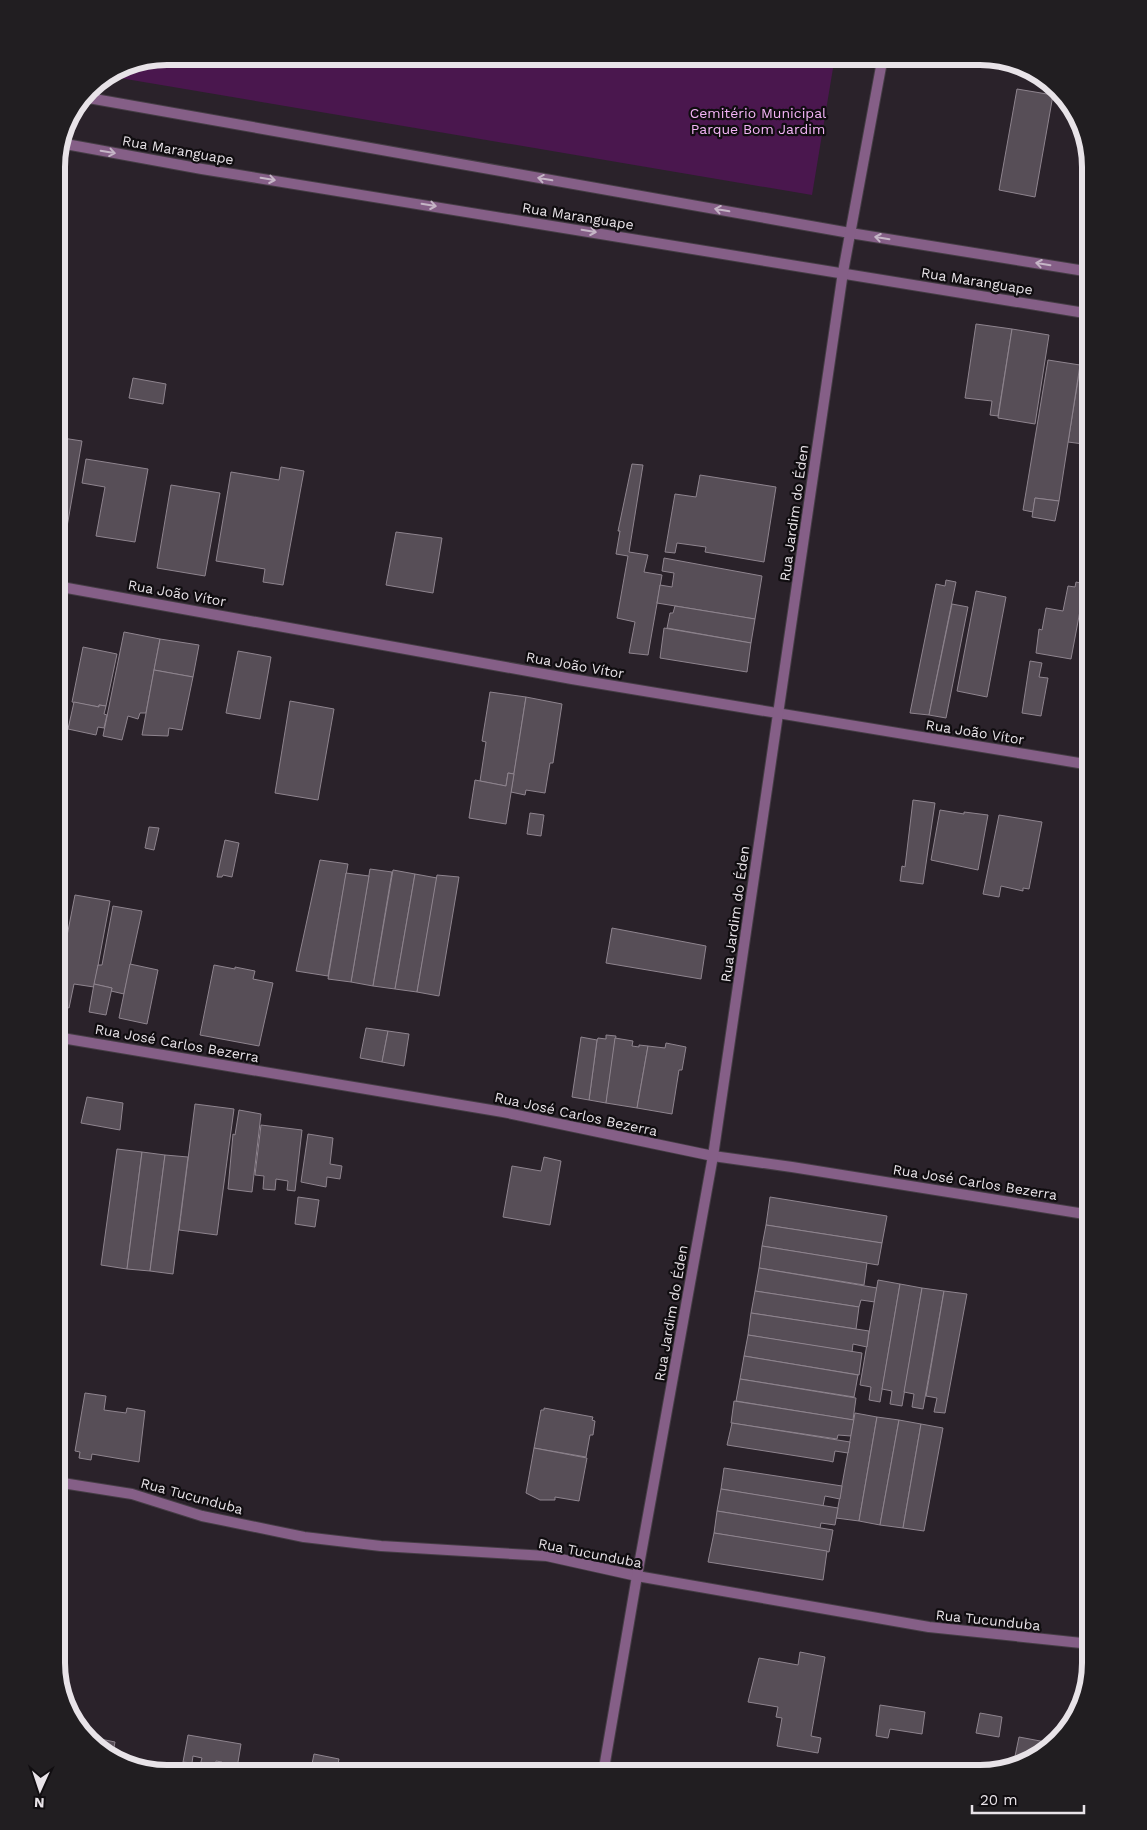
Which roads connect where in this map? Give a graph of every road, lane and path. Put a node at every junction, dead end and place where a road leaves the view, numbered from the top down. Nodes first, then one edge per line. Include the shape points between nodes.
1 (881, 65) edge
2 (92, 99) edge
3 (67, 144) edge
4 (850, 233) junction
5 (1082, 271) edge
6 (843, 272) junction
7 (1082, 312) edge
8 (65, 588) edge
9 (778, 714) junction
10 (1082, 764) edge
11 (65, 1039) edge
12 (713, 1156) junction
13 (1082, 1214) edge
14 (65, 1483) edge
15 (636, 1576) junction
16 (1082, 1643) edge
17 (605, 1765) edge

1 - 4 street, Rua Jardim do Éden
4 -> 2 street, Rua Maranguape
3 -> 6 street, Rua Maranguape
5 -> 4 street, Rua Maranguape
4 - 6 street, Rua Jardim do Éden
6 - 7 street, Rua Maranguape
6 - 9 street, Rua Jardim do Éden
8 - 9 street, Rua João Vítor
9 - 10 street, Rua João Vítor
9 - 12 street, Rua Jardim do Éden
11 - 12 street, Rua José Carlos Bezerra via 503,1112
12 - 13 street, Rua José Carlos Bezerra
12 - 15 street, Rua Jardim do Éden
14 - 15 street, Rua Tucunduba via 132,1494 202,1516 304,1537 381,1546 547,1556
15 - 16 street, Rua Tucunduba via 929,1627
15 - 17 street, Rua Jardim do Éden

